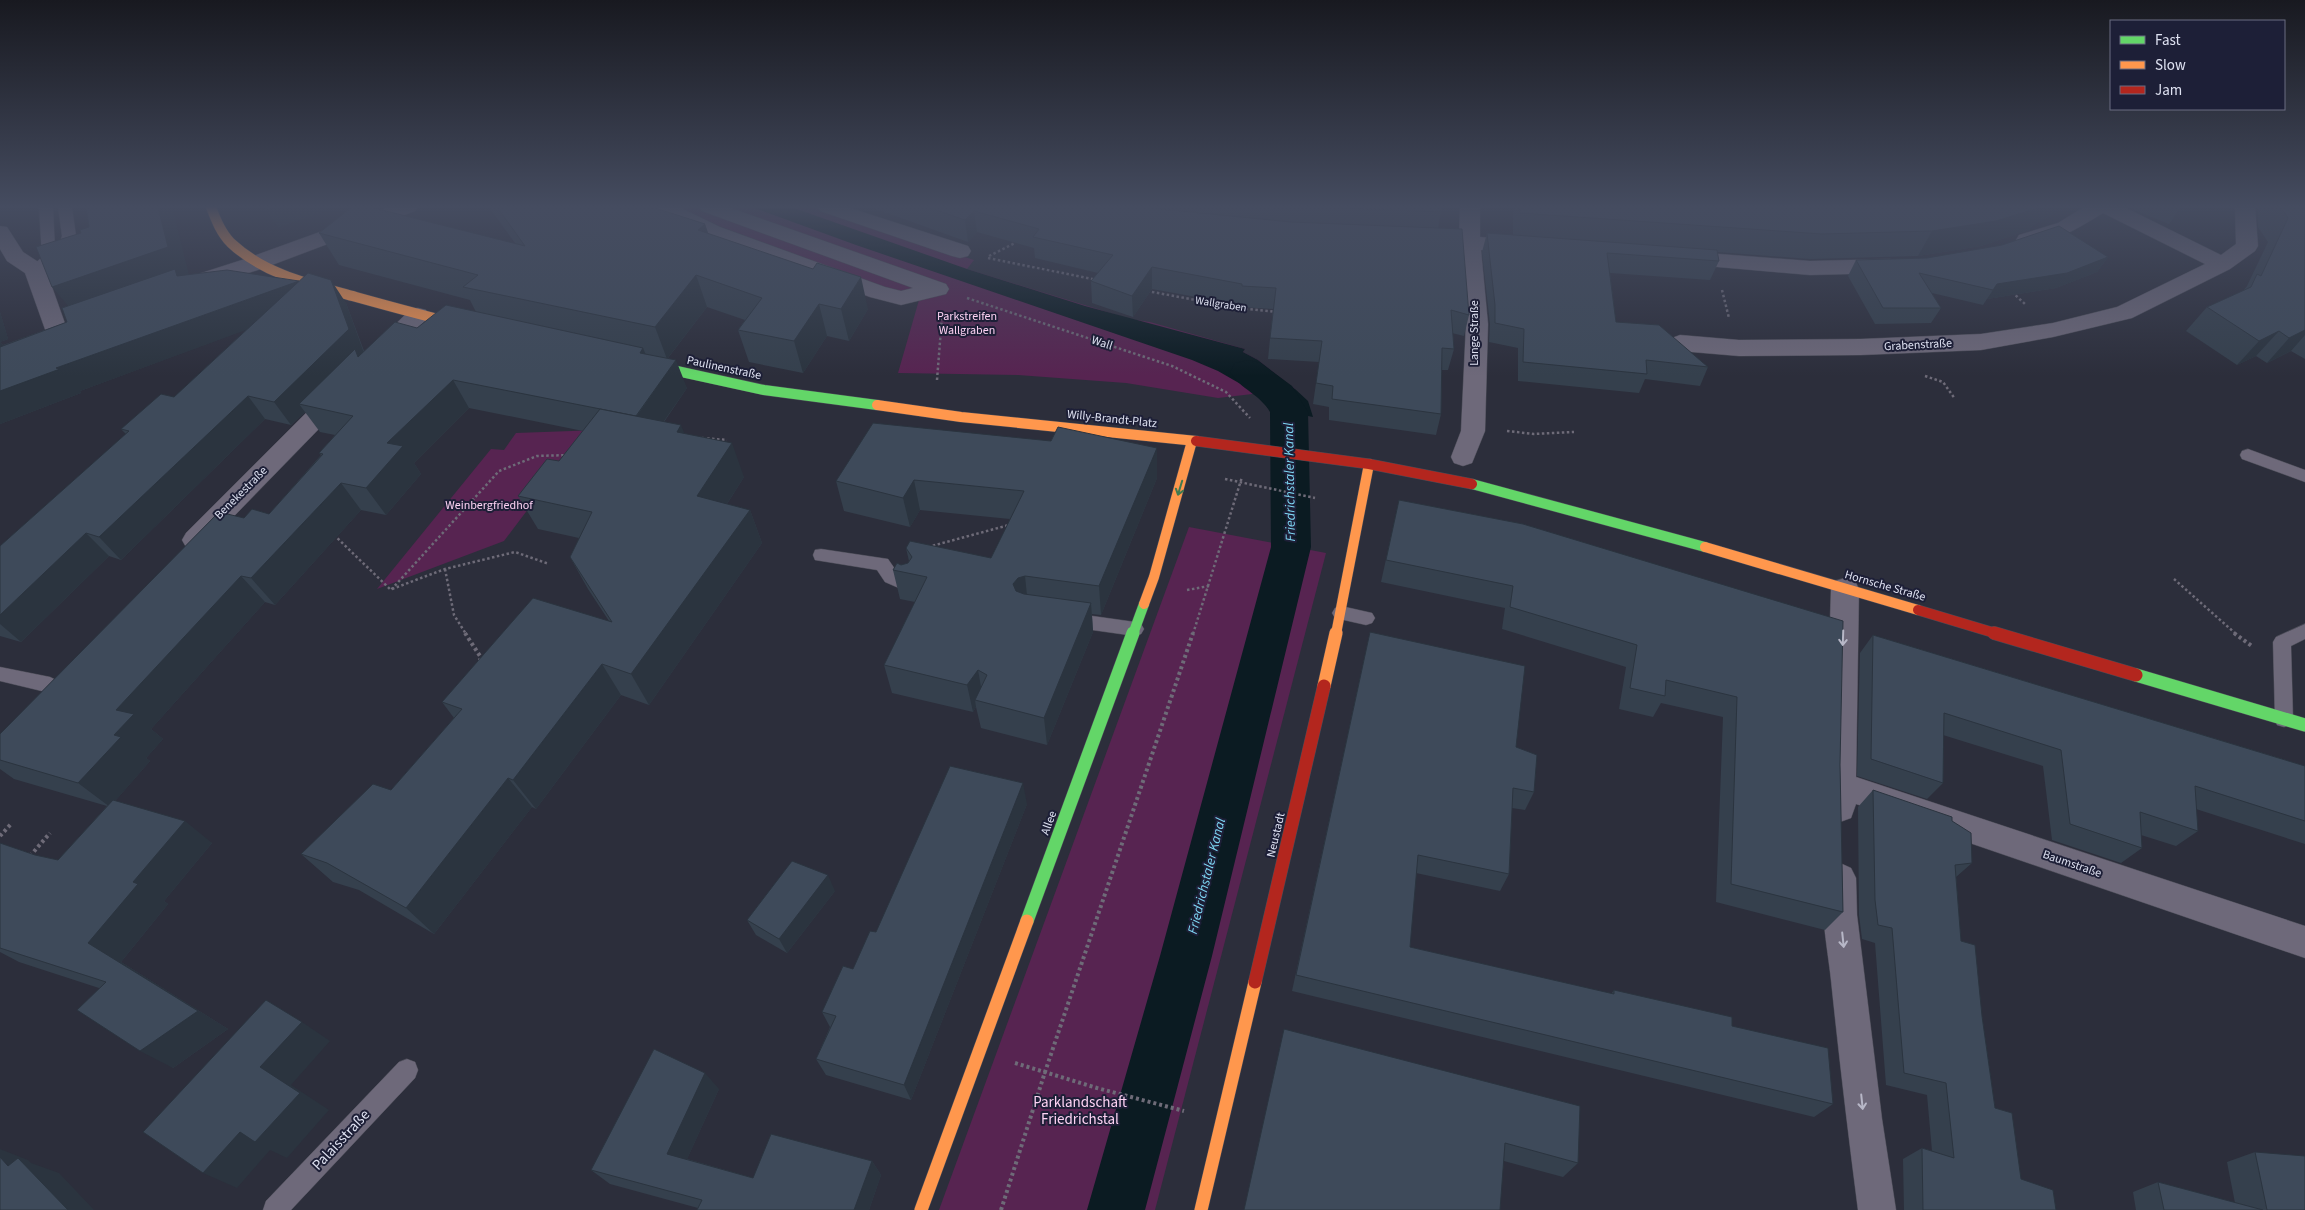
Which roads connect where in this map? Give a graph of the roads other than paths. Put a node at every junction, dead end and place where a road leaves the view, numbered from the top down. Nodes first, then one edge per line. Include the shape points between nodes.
1 (255, 263) edge
2 (257, 263) edge
3 (800, 263) edge
4 (868, 263) edge
5 (1471, 263) edge
6 (1753, 263) edge
7 (42, 264) edge
8 (2222, 264) edge
9 (1908, 265) edge
10 (179, 288) edge
11 (418, 315) junction
12 (476, 328) edge
13 (58, 332) edge
14 (1680, 343) edge
15 (630, 361) edge
16 (764, 390) joint
17 (1192, 441) junction
18 (2248, 455) dead end
19 (1462, 458) dead end
20 (1369, 464) junction
21 (2305, 476) edge
22 (1455, 481) joint
23 (821, 555) dead end
24 (175, 560) edge
25 (908, 585) edge
26 (1845, 589) junction
27 (1341, 613) junction
28 (1058, 618) edge
29 (1366, 618) dead end
30 (1134, 629) junction
31 (2305, 631) edge
32 (0, 674) edge
33 (49, 686) edge
34 (2284, 719) junction
35 (2305, 725) edge
36 (1840, 785) junction
37 (2305, 942) edge
38 (407, 1070) dead end
39 (275, 1210) edge
40 (921, 1210) edge
41 (1202, 1210) edge
42 (1877, 1210) edge

1 - 10 street
2 - 11 main road via 298,280
3 - 4 street via 901,298 945,291
5 - 19 street, Lange Straße via 1477,324 1473,428
6 - 9 street via 1810,268
7 - 13 street
8 - 14 street, Grabenstraße via 2120,314 1981,342 1739,348
11 - 12 main road
11 - 24 street, Benekestraße
15 - 16 main road, Paulinenstraße
16 - 17 main road, Willy-Brandt-Platz via 962,417
17 - 20 main road, Willy-Brandt-Platz
17 -> 30 main road, Allee via 1154,577
18 - 21 lane
20 - 22 main road, Willy-Brandt-Platz
20 - 27 main road, Neustadt
22 - 26 main road, Hornsche Straße via 1667,536
23 - 25 lane via 882,564 891,577
26 - 34 main road, Hornsche Straße
26 -> 36 street
27 - 29 lane
27 - 41 main road, Neustadt
28 - 30 lane
30 - 40 main road, Allee
31 - 34 lane via 2282,642 2280,663
32 - 33 lane
34 - 35 main road, Hornsche Straße
36 - 37 street, Baumstraße
36 -> 42 street via 1840,915
38 - 39 lane, Palaisstraße

